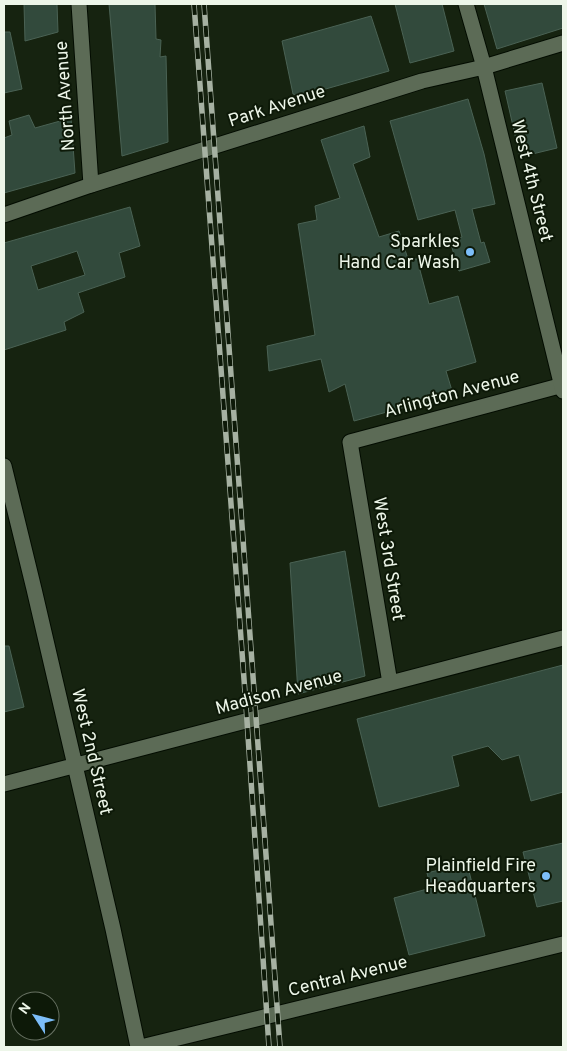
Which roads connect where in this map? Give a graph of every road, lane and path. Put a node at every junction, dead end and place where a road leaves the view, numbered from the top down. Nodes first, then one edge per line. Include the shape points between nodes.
1 (79, 4) edge
2 (466, 4) edge
3 (563, 43) edge
4 (484, 67) junction
5 (91, 185) junction
6 (4, 215) edge
7 (563, 387) edge
8 (350, 442) joint
9 (4, 466) edge
10 (8, 509) edge
11 (563, 638) edge
12 (390, 683) junction
13 (75, 766) junction
14 (4, 784) edge
15 (563, 944) edge
16 (140, 1047) edge

1 - 5 street, North Avenue
2 - 4 street, West 4th Street
3 - 4 street, Park Avenue
4 - 5 street, Park Avenue via 422,81
4 - 7 street, West 4th Street
5 - 6 street, Park Avenue
7 - 8 street, Arlington Avenue
8 - 12 street, West 3rd Street
9 - 10 street, West 2nd Street
10 - 13 street, West 2nd Street via 34,589
11 - 12 street, Madison Avenue
12 - 13 street, Madison Avenue
13 - 14 street, Madison Avenue
13 - 16 street, West 2nd Street
15 - 16 street, Central Avenue

